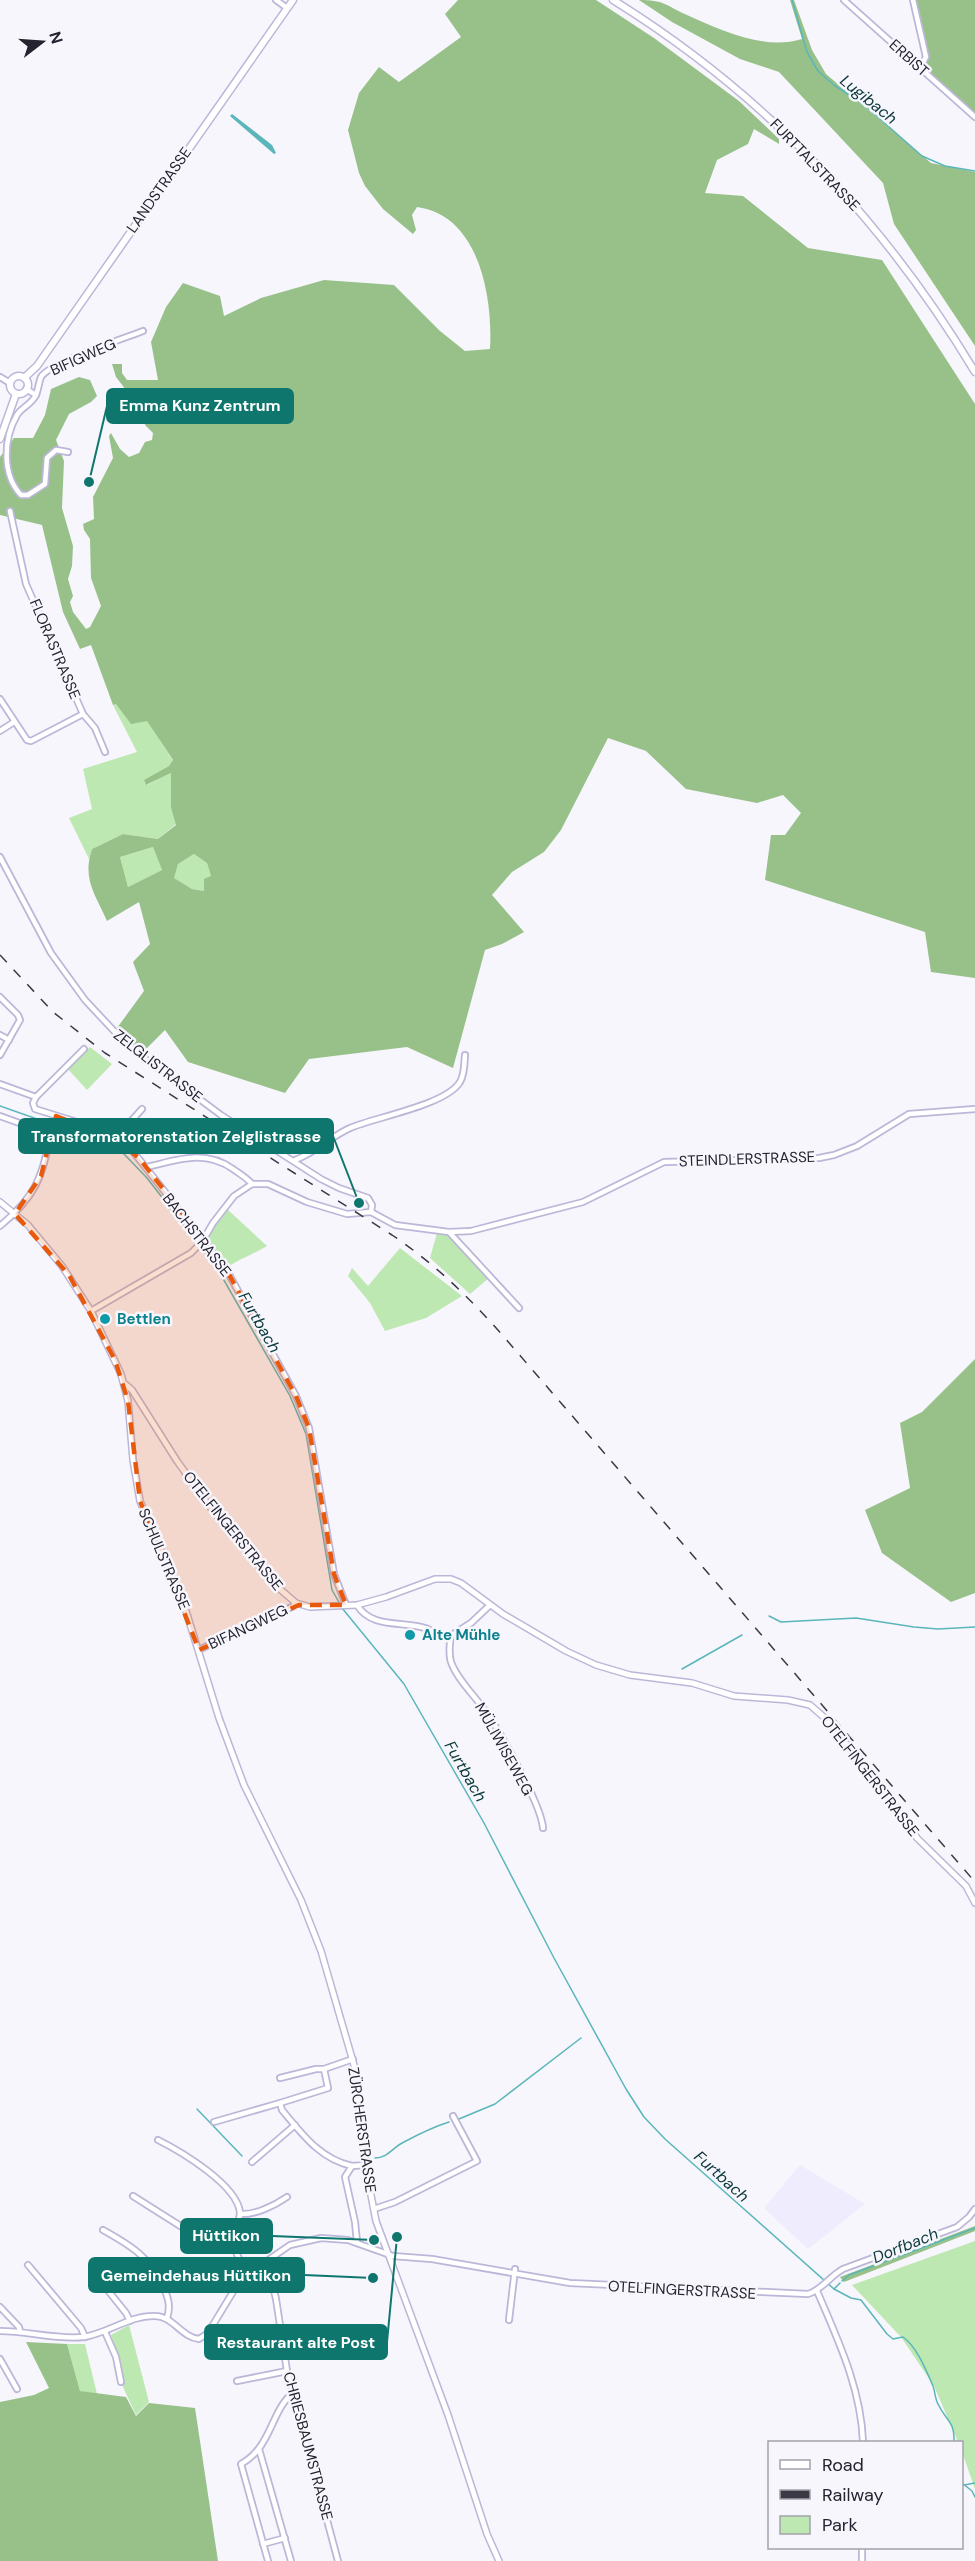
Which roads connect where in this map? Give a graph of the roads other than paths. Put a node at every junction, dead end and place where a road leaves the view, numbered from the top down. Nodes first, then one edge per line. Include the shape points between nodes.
1 (276, 0) edge
2 (293, 0) edge
3 (613, 0) edge
4 (844, 0) edge
5 (913, 0) edge
6 (287, 8) junction
7 (920, 68) junction
8 (975, 117) edge
9 (143, 331) dead end
10 (975, 372) edge
11 (0, 377) edge
12 (24, 378) junction
13 (10, 382) junction
14 (26, 389) junction
15 (16, 394) junction
16 (36, 395) junction
17 (0, 439) edge
18 (68, 452) dead end
19 (10, 511) dead end
20 (0, 699) edge
21 (83, 714) junction
22 (14, 722) junction
23 (0, 731) edge
24 (105, 752) dead end
25 (0, 857) edge
26 (0, 997) edge
27 (0, 1035) edge
28 (9, 1040) junction
29 (84, 1049) dead end
30 (0, 1055) edge
31 (465, 1055) dead end
32 (0, 1084) edge
33 (36, 1097) junction
34 (142, 1108) dead end
35 (975, 1109) edge
36 (0, 1116) edge
37 (56, 1118) junction
38 (51, 1132) junction
39 (115, 1139) junction
40 (308, 1156) junction
41 (295, 1160) junction
42 (147, 1167) junction
43 (307, 1169) junction
44 (252, 1184) junction
45 (0, 1202) edge
46 (372, 1212) junction
47 (15, 1214) junction
48 (0, 1226) edge
49 (449, 1232) junction
50 (202, 1241) junction
51 (519, 1308) dead end
52 (91, 1311) junction
53 (125, 1384) junction
54 (296, 1604) junction
55 (345, 1605) junction
56 (357, 1605) junction
57 (490, 1605) junction
58 (450, 1639) junction
59 (199, 1650) junction
60 (543, 1828) dead end
61 (301, 1900) joint
62 (975, 1902) edge
63 (353, 2059) junction
64 (324, 2069) junction
65 (280, 2078) dead end
66 (280, 2103) junction
67 (453, 2116) dead end
68 (214, 2122) dead end
69 (295, 2125) junction
70 (158, 2140) dead end
71 (252, 2162) dead end
72 (365, 2165) junction
73 (352, 2166) junction
74 (133, 2196) dead end
75 (287, 2197) dead end
76 (374, 2209) junction
77 (975, 2209) edge
78 (240, 2214) junction
79 (103, 2230) dead end
80 (234, 2238) junction
81 (357, 2242) junction
82 (388, 2254) junction
83 (267, 2260) junction
84 (28, 2265) dead end
85 (515, 2272) junction
86 (248, 2274) junction
87 (98, 2278) dead end
88 (817, 2291) junction
89 (0, 2307) edge
90 (167, 2318) junction
91 (509, 2320) dead end
92 (130, 2321) junction
93 (0, 2331) edge
94 (20, 2332) junction
95 (105, 2332) junction
96 (85, 2337) junction
97 (0, 2360) edge
98 (287, 2371) junction
99 (237, 2381) dead end
100 (121, 2382) dead end
101 (17, 2389) dead end
102 (293, 2393) junction
103 (863, 2441) edge
104 (259, 2449) junction
105 (285, 2538) junction
106 (263, 2544) junction
107 (268, 2561) edge
108 (291, 2561) edge
109 (338, 2561) edge
110 (499, 2561) edge

1 - 6 street
2 - 6 main road, LANDSTRASSE
3 - 10 main road, FURTTALSTRASSE via 735,88 813,160 886,241
4 - 7 street, ERBIST
5 - 7 street via 926,57
6 - 12 main road, LANDSTRASSE via 37,366
7 - 8 street, ERBIST
9 - 16 street, BIFIGWEG via 46,372
11 - 13 street
12 - 13 main road via 16,377
12 - 14 main road
13 - 15 main road
14 - 15 main road
14 - 16 street
15 - 17 main road
16 - 18 street, BIFIGWEG via 17,414 7,442 6,456 16,490 28,495 45,484 47,458 56,450
19 - 21 street, FLORASTRASSE via 26,584
20 - 22 street, FLORASTRASSE
21 - 22 street, FLORASTRASSE via 31,741
21 - 24 street via 95,728
22 - 23 street
25 - 41 street, ZELGLISTRASSE via 51,953 109,1027 128,1046 213,1109
26 - 28 street via 20,1018
27 - 28 street
28 - 30 street
29 - 33 street
31 - 40 street via 459,1084 447,1093 423,1105 351,1128
32 - 33 street
33 - 37 street, BACHSTRASSE via 34,1109
34 - 39 street
35 - 49 street, STEINDLERSTRASSE via 909,1114 857,1146 819,1158 664,1162 583,1202 471,1231
36 - 38 street
37 - 38 street
37 - 39 street, BACHSTRASSE
38 - 47 street via 41,1176
39 - 42 street, BACHSTRASSE via 131,1149
40 - 41 street
40 - 43 street
41 - 43 street, ZELGLISTRASSE
42 - 44 street via 201,1156 226,1165
42 - 50 street, BACHSTRASSE
43 - 46 street, ZELGLISTRASSE via 331,1185 368,1198
44 - 46 street via 272,1185 307,1202 347,1214
44 - 50 street via 234,1196
45 - 47 street, SCHULSTRASSE
46 - 49 street, STEINDLERSTRASSE via 395,1225
47 - 48 street
47 - 52 street, SCHULSTRASSE via 55,1256
49 - 51 street
50 - 52 street via 185,1257
50 - 55 street, BACHSTRASSE via 226,1269 302,1407 314,1450 334,1574
52 - 53 street, SCHULSTRASSE
53 - 54 street, OTELFINGERSTRASSE via 210,1507 274,1584
53 - 59 street, SCHULSTRASSE via 140,1501
54 - 55 street, OTELFINGERSTRASSE
54 - 59 street, BIFANGWEG
55 - 56 street, OTELFINGERSTRASSE
56 - 57 street, OTELFINGERSTRASSE via 443,1578 460,1583
56 - 58 street via 376,1619 428,1629
57 - 58 street
57 - 62 street, OTELFINGERSTRASSE via 596,1665 655,1680 692,1683 734,1696 788,1700 810,1706 826,1719 917,1838 966,1886
58 - 60 street, MÜLIWISEWEG via 452,1664 501,1738
59 - 61 street, SCHULSTRASSE via 246,1790
61 - 63 street, ZÜRCHERSTRASSE via 321,1951
63 - 64 street
63 - 72 street, ZÜRCHERSTRASSE
64 - 65 street
64 - 66 street via 328,2088
66 - 68 street
66 - 69 street
67 - 76 street via 477,2161
69 - 71 street
69 - 73 street via 323,2154
70 - 78 street via 215,2177
72 - 73 street
72 - 76 street, ZÜRCHERSTRASSE
73 - 81 street via 345,2177
74 - 80 street via 193,2234
75 - 78 street via 274,2205
76 - 82 street, ZÜRCHERSTRASSE
77 - 88 street via 957,2227 843,2269
78 - 80 street
79 - 90 street via 136,2249 154,2269 168,2300
80 - 86 street via 237,2256
81 - 82 street, OTELFINGERSTRASSE
81 - 83 street, OTELFINGERSTRASSE via 310,2239 290,2245
82 - 85 street, OTELFINGERSTRASSE
82 - 110 street, ZÜRCHERSTRASSE
83 - 86 street, OTELFINGERSTRASSE
83 - 98 street, CHRIESBAUMSTRASSE
84 - 96 street
85 - 88 street, OTELFINGERSTRASSE via 611,2287 801,2295
85 - 91 street
86 - 90 street, OTELFINGERSTRASSE via 203,2337 188,2336
87 - 92 street
88 - 103 street via 852,2378
89 - 94 street
90 - 92 street via 147,2316
92 - 95 street
93 - 94 street
94 - 96 street
95 - 96 street
95 - 100 street
97 - 101 street
98 - 99 street
98 - 102 street, CHRIESBAUMSTRASSE
102 - 104 street
102 - 109 street, CHRIESBAUMSTRASSE
104 - 105 street
104 - 106 street via 241,2464
105 - 106 street
105 - 108 street
106 - 107 street

